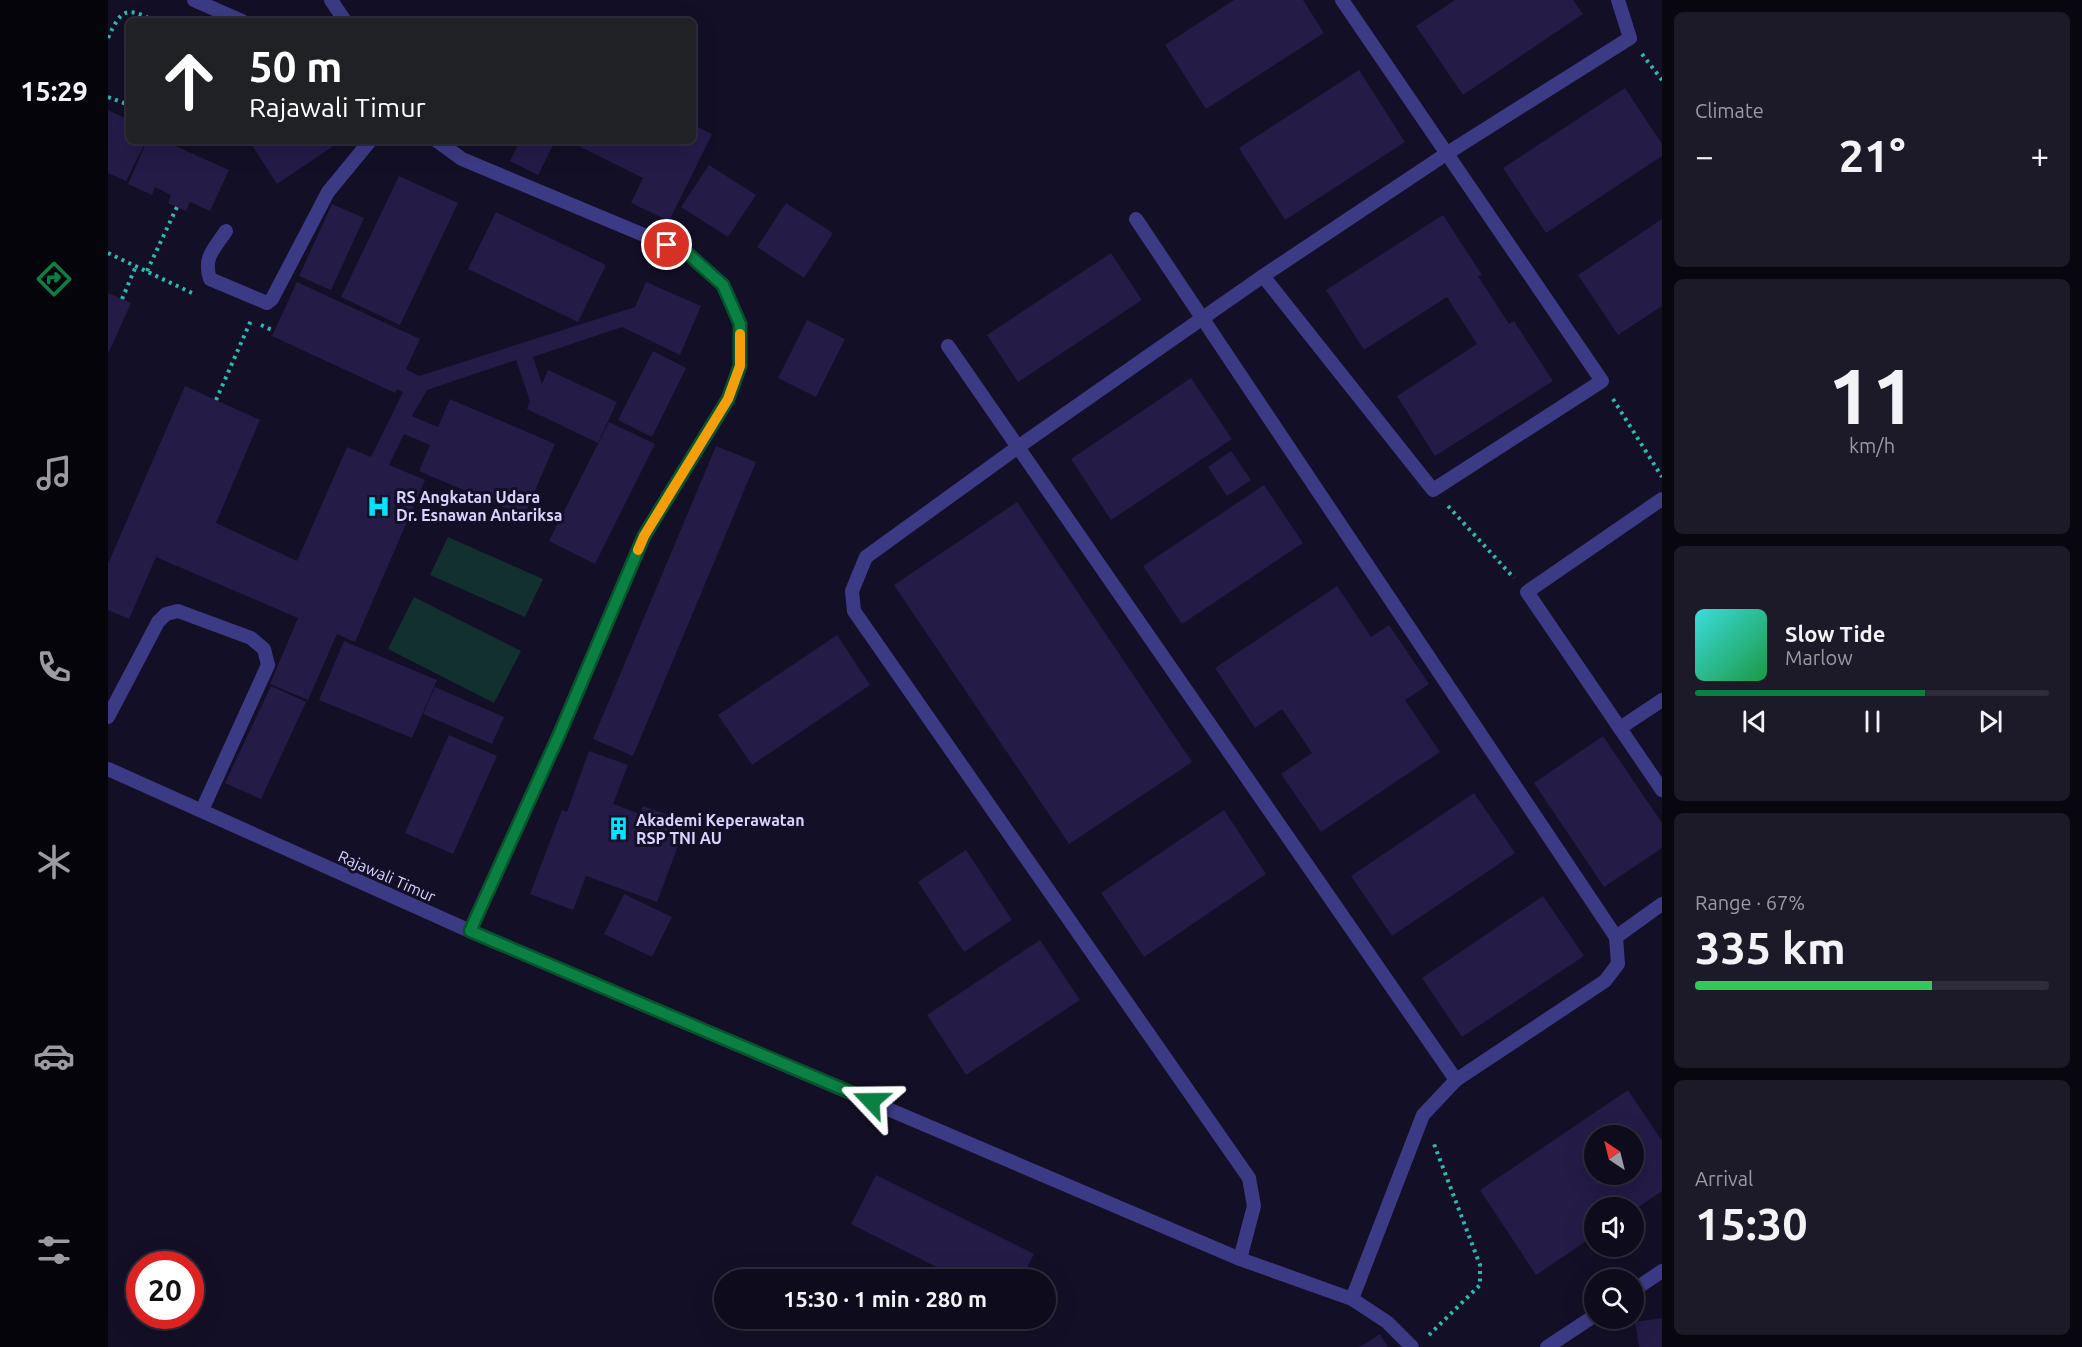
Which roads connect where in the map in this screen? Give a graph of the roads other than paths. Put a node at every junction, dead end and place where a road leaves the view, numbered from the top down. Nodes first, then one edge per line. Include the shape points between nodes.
1 (194, 0) edge
2 (331, 0) edge
3 (1342, 0) edge
4 (1618, 0) edge
5 (235, 18) edge
6 (343, 18) edge
7 (368, 144) edge
8 (441, 144) edge
9 (1446, 154) junction
10 (1136, 219) dead end
11 (226, 231) dead end
12 (1263, 276) junction
13 (1203, 317) junction
14 (948, 346) dead end
15 (1018, 447) junction
16 (1662, 500) edge
17 (1662, 700) edge
18 (108, 717) edge
19 (1620, 728) junction
20 (108, 769) edge
21 (1662, 790) edge
22 (202, 810) junction
23 (1662, 904) edge
24 (470, 931) junction
25 (1616, 937) junction
26 (1456, 1080) junction
27 (1240, 1259) junction
28 (1662, 1271) edge
29 (1644, 1283) edge
30 (1352, 1299) junction
31 (1584, 1323) edge
32 (1412, 1347) edge
33 (1547, 1347) edge

1 - 5 lane
2 - 6 lane
3 - 9 lane
4 - 9 lane via 1630,38
7 - 11 lane via 328,192 267,303 210,279 207,261
8 - 24 lane via 462,159 687,253 723,285 740,324 740,366 728,399 644,536
9 - 12 lane
9 - 12 lane via 1602,381 1433,490
10 - 13 lane
12 - 13 lane
13 - 15 lane
13 - 25 lane
14 - 15 lane
15 - 26 lane
15 - 27 lane via 866,557 852,591 854,611 1249,1178 1254,1206
16 - 19 lane via 1527,592
17 - 19 lane
18 - 22 lane via 158,622 166,614 178,610 251,638 264,649 268,665
19 - 21 lane
20 - 22 lane, Rajawali Timur
22 - 24 lane, Rajawali Timur
23 - 25 lane
24 - 27 lane, Rajawali Timur
25 - 26 lane via 1618,964 1605,981
26 - 30 lane via 1423,1115
27 - 30 lane, Rajawali Timur
28 - 29 lane
30 - 32 lane, Rajawali Timur via 1387,1322
31 - 33 lane

